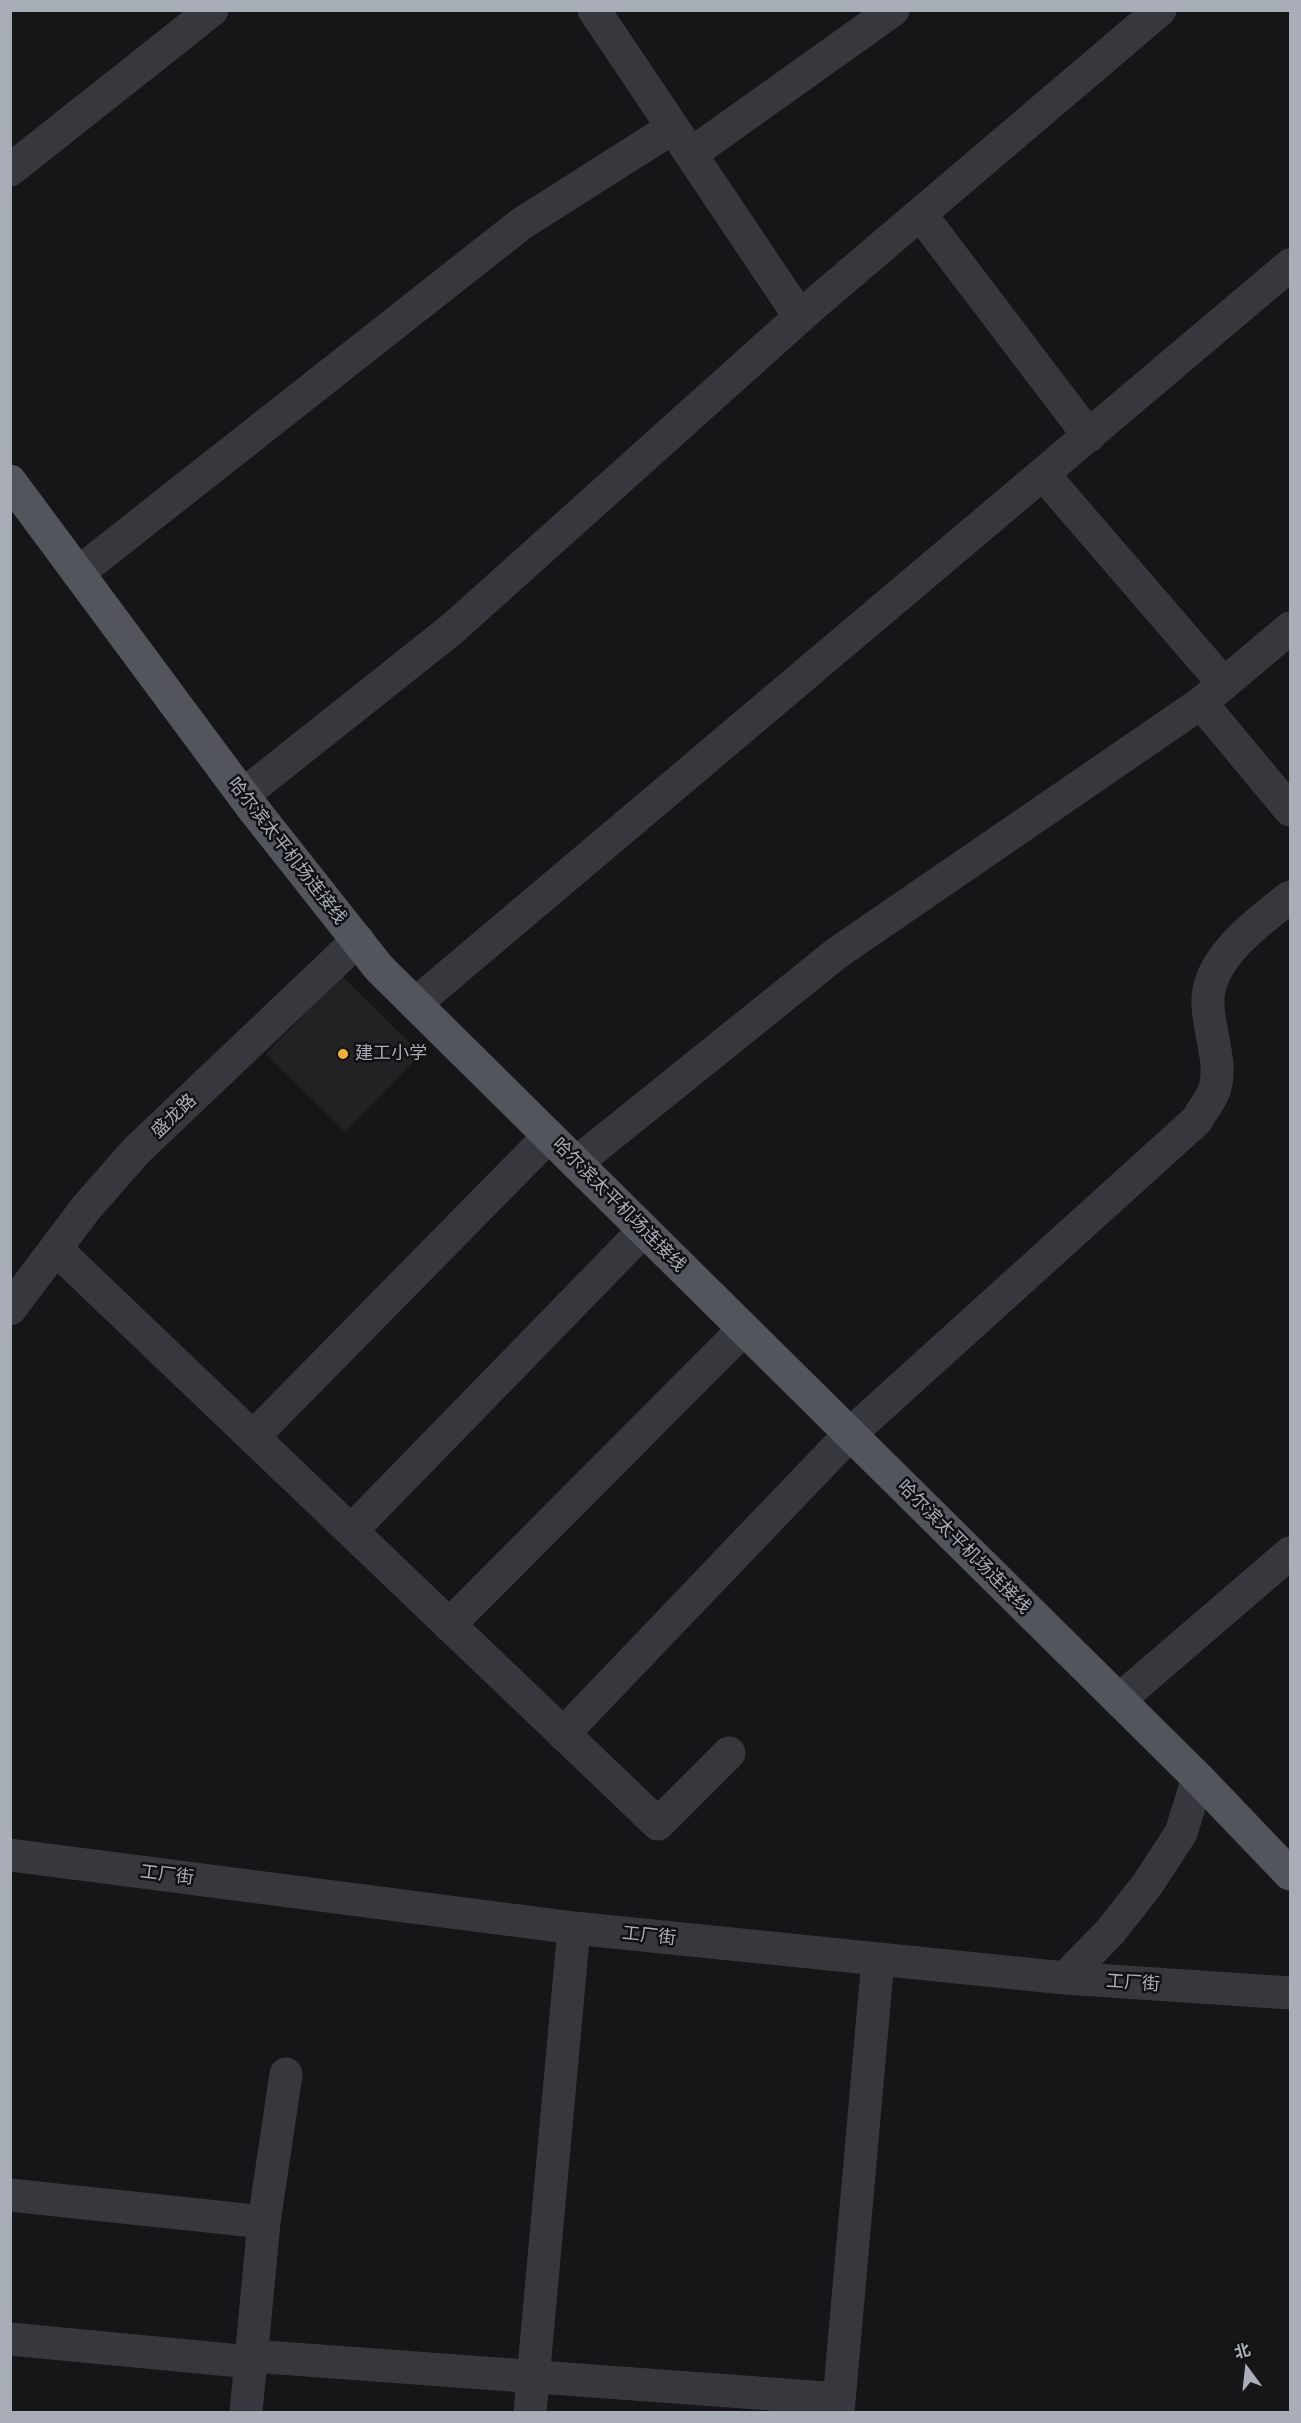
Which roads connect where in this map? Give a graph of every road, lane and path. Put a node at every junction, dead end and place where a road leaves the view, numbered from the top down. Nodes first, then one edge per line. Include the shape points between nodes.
1 (212, 10) edge
2 (594, 10) edge
3 (893, 10) edge
4 (1160, 10) edge
5 (672, 128) junction
6 (691, 154) junction
7 (10, 170) edge
8 (921, 215) junction
9 (1290, 266) edge
10 (800, 317) junction
11 (1089, 436) junction
12 (1043, 474) junction
13 (10, 481) edge
14 (78, 573) junction
15 (1290, 628) edge
16 (1213, 694) junction
17 (243, 795) junction
18 (1290, 810) edge
19 (1290, 897) edge
20 (357, 940) junction
21 (415, 1004) junction
22 (549, 1136) junction
23 (576, 1163) junction
24 (644, 1230) junction
25 (57, 1250) junction
26 (10, 1309) edge
27 (744, 1329) junction
28 (850, 1434) junction
29 (253, 1437) junction
30 (351, 1531) junction
31 (1290, 1553) edge
32 (449, 1625) junction
33 (1119, 1700) junction
34 (563, 1734) junction
35 (729, 1753) dead end
36 (1198, 1778) junction
37 (10, 1855) edge
38 (1290, 1874) edge
39 (574, 1928) junction
40 (879, 1959) junction
41 (1065, 1978) junction
42 (1290, 1993) edge
43 (286, 2074) dead end
44 (10, 2195) edge
45 (264, 2222) junction
46 (10, 2339) edge
47 (252, 2359) junction
48 (534, 2377) junction
49 (839, 2406) edge
50 (246, 2412) edge
51 (530, 2412) edge

1 - 7 street
2 - 5 street
3 - 6 street
4 - 8 street
5 - 6 street
5 - 14 street via 521,224
6 - 10 street
8 - 10 street
8 - 11 street
9 - 11 street
10 - 17 street via 452,629
11 - 12 street
12 - 16 street
12 - 21 street
13 - 14 main road, 哈尔滨太平机场连接线
14 - 17 main road, 哈尔滨太平机场连接线
15 - 16 street
16 - 18 street
16 - 23 street via 837,953
17 - 20 main road, 哈尔滨太平机场连接线
19 - 28 street via 1246,932 1219,967 1208,995 1208,1024 1217,1065 1215,1089 1197,1120
20 - 21 main road, 哈尔滨太平机场连接线
20 - 25 street, 盛龙路 via 137,1150 86,1208
21 - 22 main road, 哈尔滨太平机场连接线
22 - 23 main road, 哈尔滨太平机场连接线
22 - 29 street
23 - 24 main road, 哈尔滨太平机场连接线
24 - 27 main road, 哈尔滨太平机场连接线
24 - 30 street
25 - 26 street, 盛龙路
25 - 29 street
27 - 28 main road, 哈尔滨太平机场连接线
27 - 32 street
28 - 33 main road, 哈尔滨太平机场连接线
28 - 34 street
29 - 30 street
30 - 32 street
31 - 33 street
32 - 34 street
33 - 36 main road, 哈尔滨太平机场连接线
34 - 35 street via 658,1824
36 - 38 main road, 哈尔滨太平机场连接线
36 - 41 street via 1181,1833 1146,1886 1110,1932
37 - 39 street, 工厂街
39 - 40 street, 工厂街
39 - 48 street
40 - 41 street, 工厂街
40 - 49 street
41 - 42 street, 工厂街
43 - 45 street
44 - 45 street
45 - 47 street
46 - 47 street
47 - 48 street
47 - 50 street
48 - 49 street
48 - 51 street

